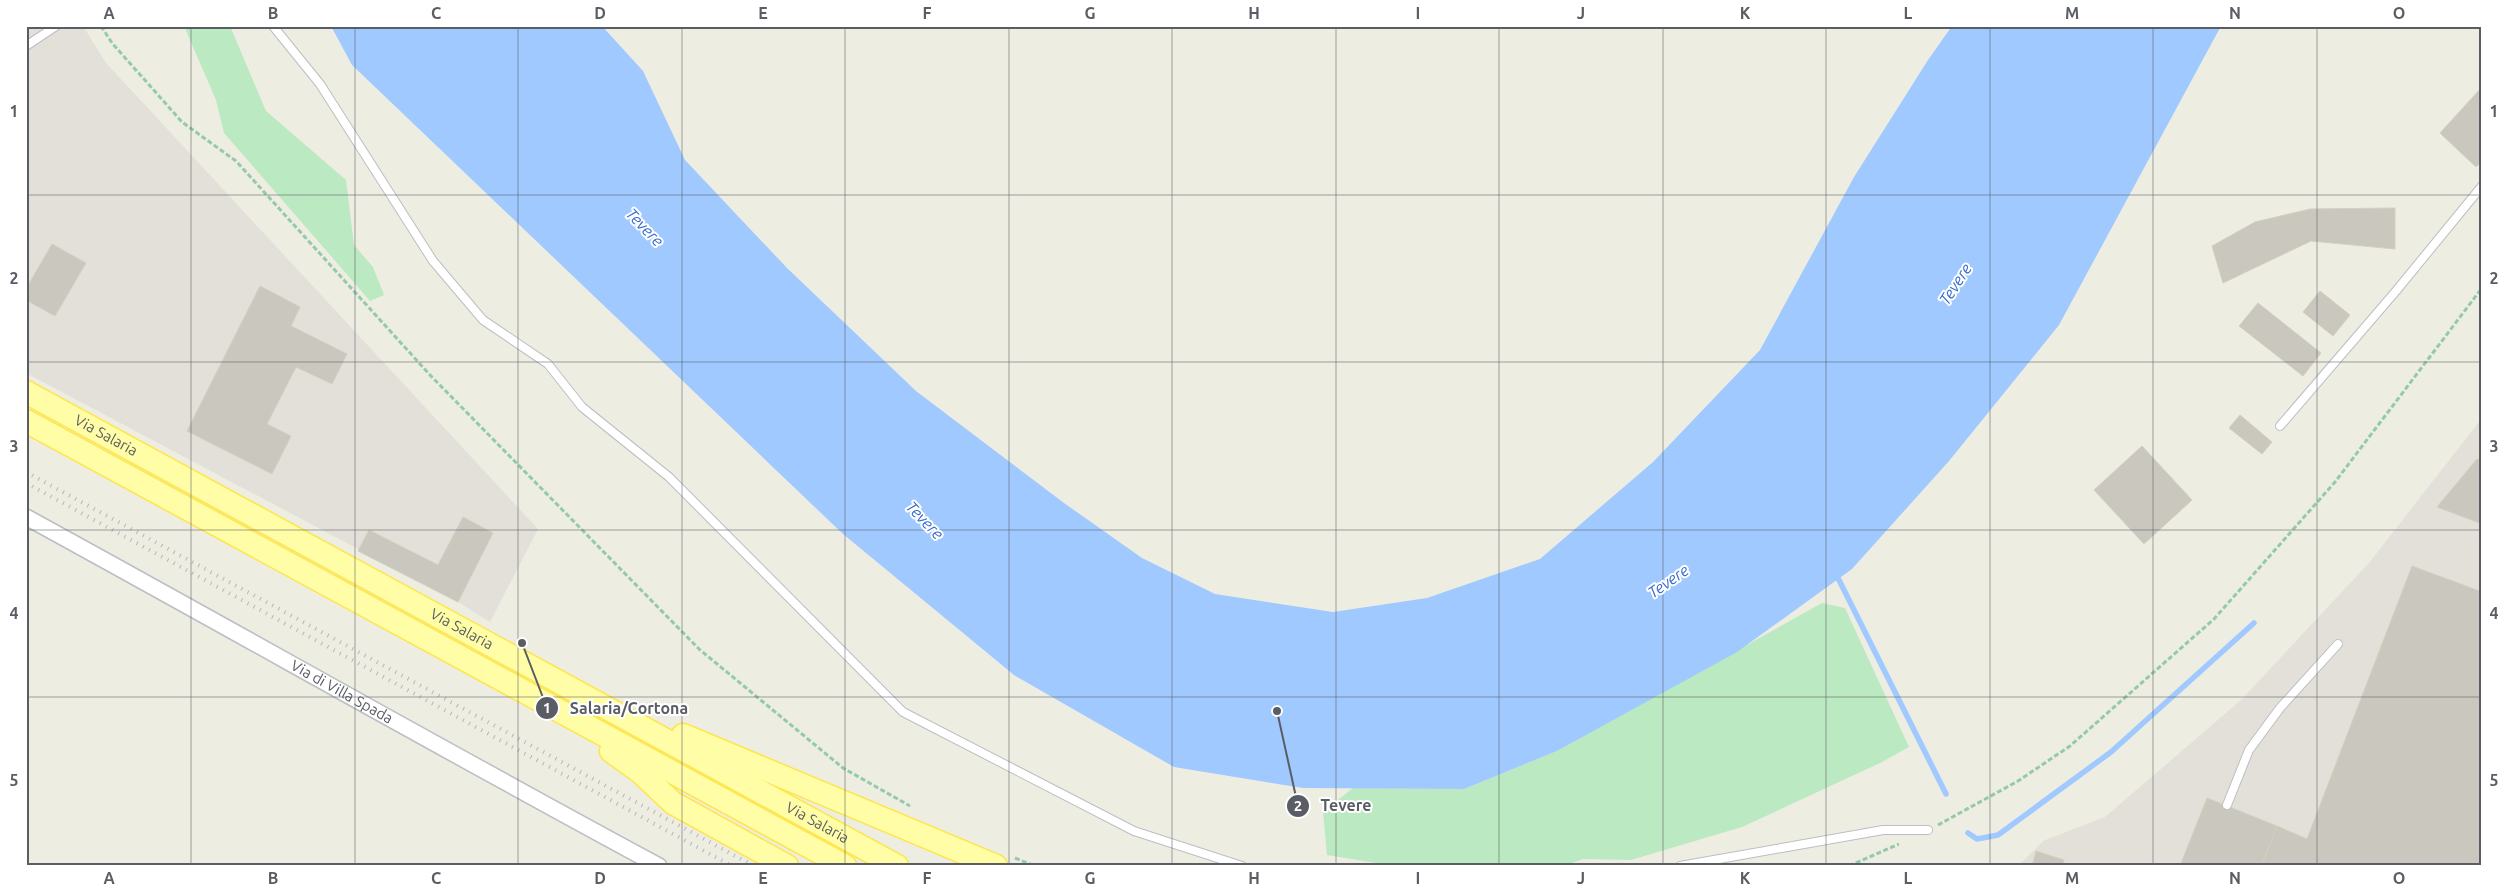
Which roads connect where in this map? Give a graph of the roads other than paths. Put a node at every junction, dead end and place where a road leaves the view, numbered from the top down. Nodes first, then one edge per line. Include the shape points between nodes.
1 (56, 26) edge
2 (273, 26) edge
3 (26, 46) edge
4 (2482, 186) edge
5 (26, 392) edge
6 (26, 421) edge
7 (2280, 426) dead end
8 (26, 518) edge
9 (2338, 644) dead end
10 (593, 701) junction
11 (550, 705) junction
12 (2227, 806) dead end
13 (1928, 830) road end
14 (1003, 861) edge
15 (659, 866) edge
16 (787, 866) edge
17 (846, 866) edge
18 (897, 866) edge
19 (1242, 866) edge
20 (1680, 866) edge

1 - 3 lane
2 - 19 lane via 320,84 433,261 483,320 548,364 582,407 669,478 903,712 1134,831
4 - 7 lane
5 - 10 main road, Via Salaria
6 - 11 main road, Via Salaria
8 - 15 street, Via di Villa Spada
9 - 12 lane via 2280,708 2249,750
10 - 14 main road
10 - 18 main road, Via Salaria
11 - 16 main road via 640,772 673,803
11 - 17 main road, Via Salaria
13 - 20 lane via 1882,830

